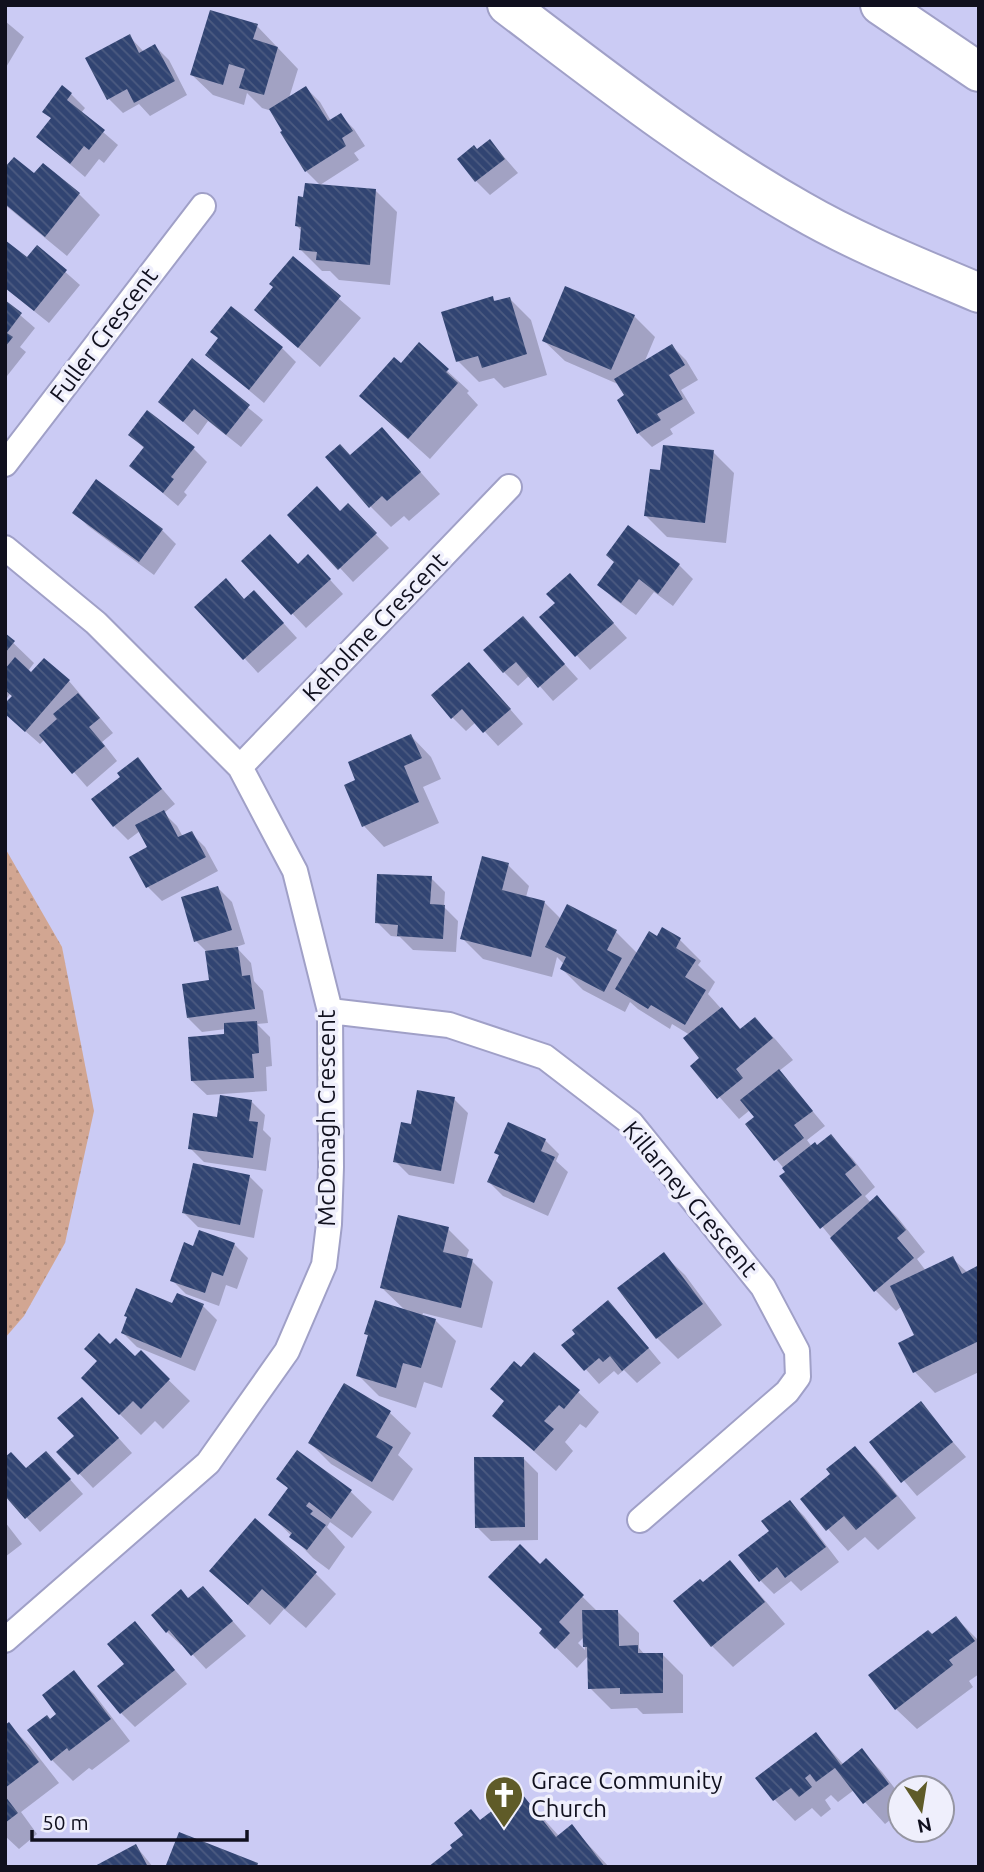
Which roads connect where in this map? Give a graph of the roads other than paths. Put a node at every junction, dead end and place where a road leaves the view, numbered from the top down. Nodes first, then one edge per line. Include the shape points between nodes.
1 (507, 5) edge
2 (880, 5) edge
3 (979, 72) edge
4 (203, 206) dead end
5 (979, 293) edge
6 (5, 464) edge
7 (509, 487) dead end
8 (5, 548) edge
9 (240, 767) junction
10 (330, 1011) junction
11 (640, 1520) dead end
12 (5, 1640) edge

1 - 5 highway via 626,95 800,211
2 - 3 highway
4 - 6 street, Fuller Crescent
7 - 9 street, Keholme Crescent
8 - 9 street, McDonagh Crescent via 96,623
9 - 10 street, McDonagh Crescent via 295,871
10 - 11 street, Killarney Crescent via 450,1025 545,1056 631,1123 763,1287 797,1350 798,1377 788,1392
10 - 12 street, McDonagh Crescent via 331,1167 324,1265 287,1351 208,1463

